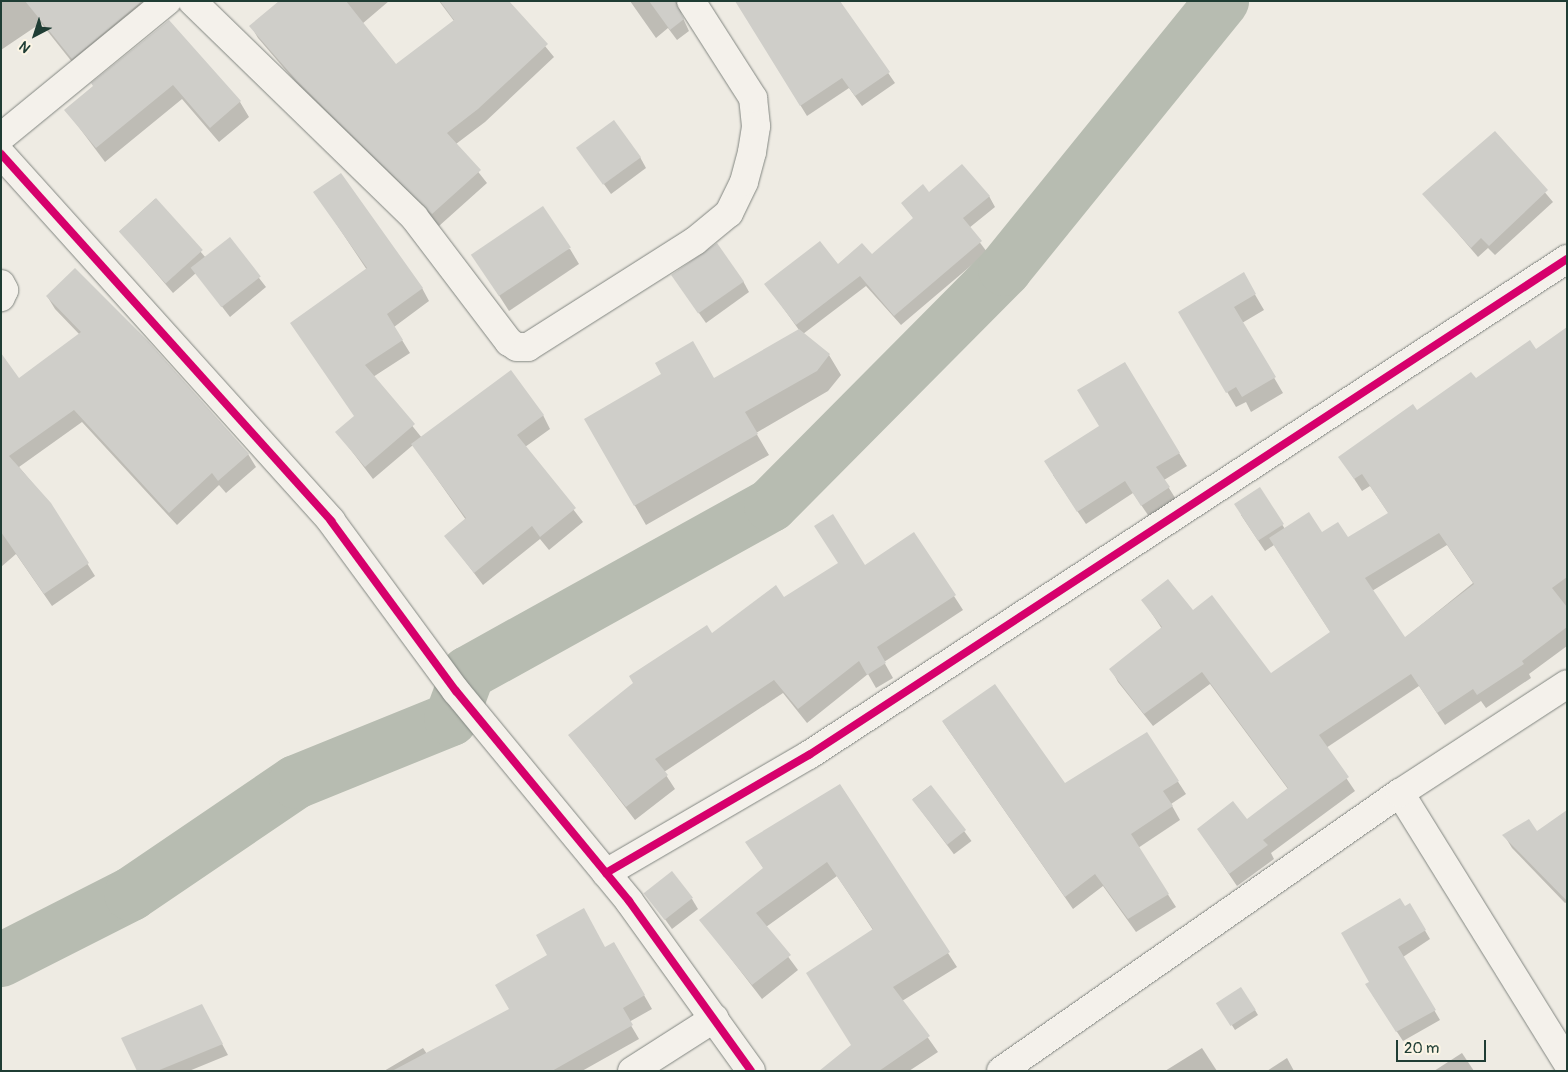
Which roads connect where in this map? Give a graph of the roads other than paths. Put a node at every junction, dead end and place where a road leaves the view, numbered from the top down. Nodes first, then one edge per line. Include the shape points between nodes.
1 (166, 1) edge
2 (192, 1) edge
3 (695, 3) edge
4 (1, 137) edge
5 (6, 168) edge
6 (1567, 259) edge
7 (1, 284) edge
8 (1, 297) edge
9 (1567, 684) edge
10 (1400, 794) junction
11 (606, 873) junction
12 (715, 1018) junction
13 (1567, 1062) edge
14 (632, 1071) edge
15 (751, 1071) edge
16 (1001, 1071) edge

1 - 4 street
2 - 3 street via 414,217 509,342 517,347 528,347 695,241 730,213 744,182 752,152 756,126 753,98
5 - 11 street via 331,521 456,690
6 - 11 street via 809,755
7 - 8 street via 4,290
9 - 10 street
10 - 13 street
10 - 16 street
11 - 12 street
12 - 14 street
12 - 15 street

